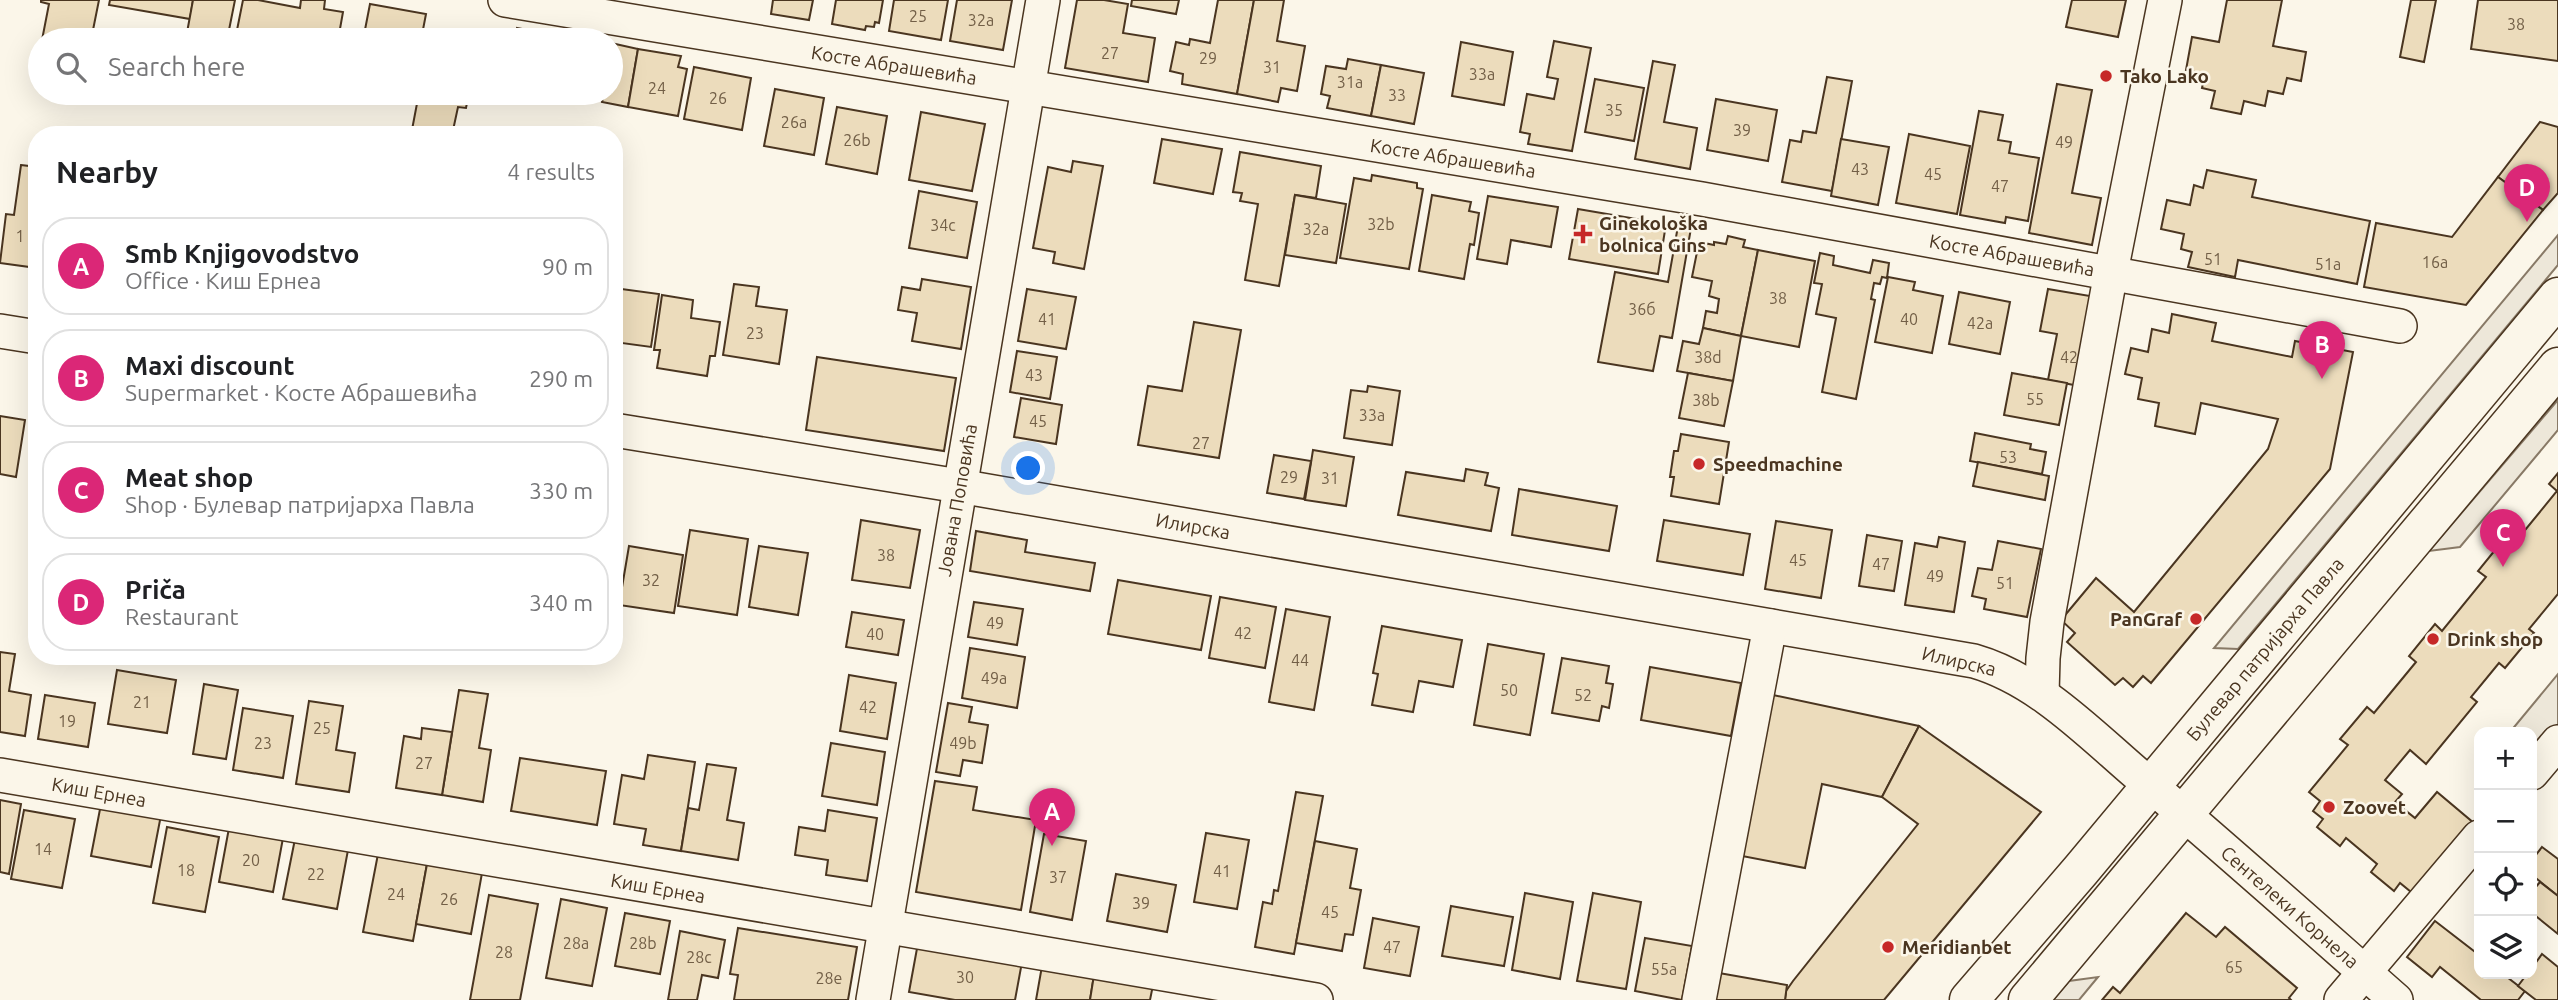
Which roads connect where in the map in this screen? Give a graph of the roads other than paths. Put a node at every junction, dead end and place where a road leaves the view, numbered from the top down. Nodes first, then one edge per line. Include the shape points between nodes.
1 (505, 0) edge
2 (1042, 0) edge
3 (2165, 0) edge
4 (546, 3) edge
5 (1027, 87) junction
6 (2111, 272) junction
7 (2558, 297) edge
8 (2400, 326) dead end
9 (0, 331) edge
10 (28, 336) edge
11 (2558, 367) edge
12 (623, 431) edge
13 (959, 486) junction
14 (1770, 626) junction
15 (2042, 694) junction
16 (2558, 742) edge
17 (2537, 768) edge
18 (0, 775) edge
19 (2151, 786) junction
20 (2184, 814) junction
21 (2474, 842) edge
22 (885, 926) junction
23 (2365, 973) junction
24 (873, 1000) edge
25 (1316, 1000) edge
26 (1699, 1000) edge
27 (1969, 1000) edge
28 (2028, 1000) edge
29 (2341, 1000) edge
30 (2396, 1000) edge

1 - 4 street, Косте Абрашевића
2 - 5 street, Јована Поповића
3 - 6 street
4 - 5 street, Косте Абрашевића
5 - 6 street, Косте Абрашевића
5 - 13 street, Јована Поповића
6 - 8 street, Косте Абрашевића
6 - 15 street via 2047,622
7 - 19 main road, Булевар патријарха Павла
9 - 10 street
11 - 20 main road
12 - 13 street, Илирска
13 - 14 street, Илирска
13 - 22 street, Јована Поповића
14 - 15 street, Илирска via 1975,661
14 - 26 street
15 - 19 street, Илирска
16 - 17 street
18 - 22 street, Киш Ернеа
19 - 20 street, Илирска
19 - 27 main road, Булевар патријарха Павла
20 - 23 street, Сентелеки Корнела
20 - 28 main road
21 - 23 street
22 - 24 street, Јована Поповића
22 - 25 street, Киш Ернеа
23 - 29 street
23 - 30 street, Сентелеки Корнела

